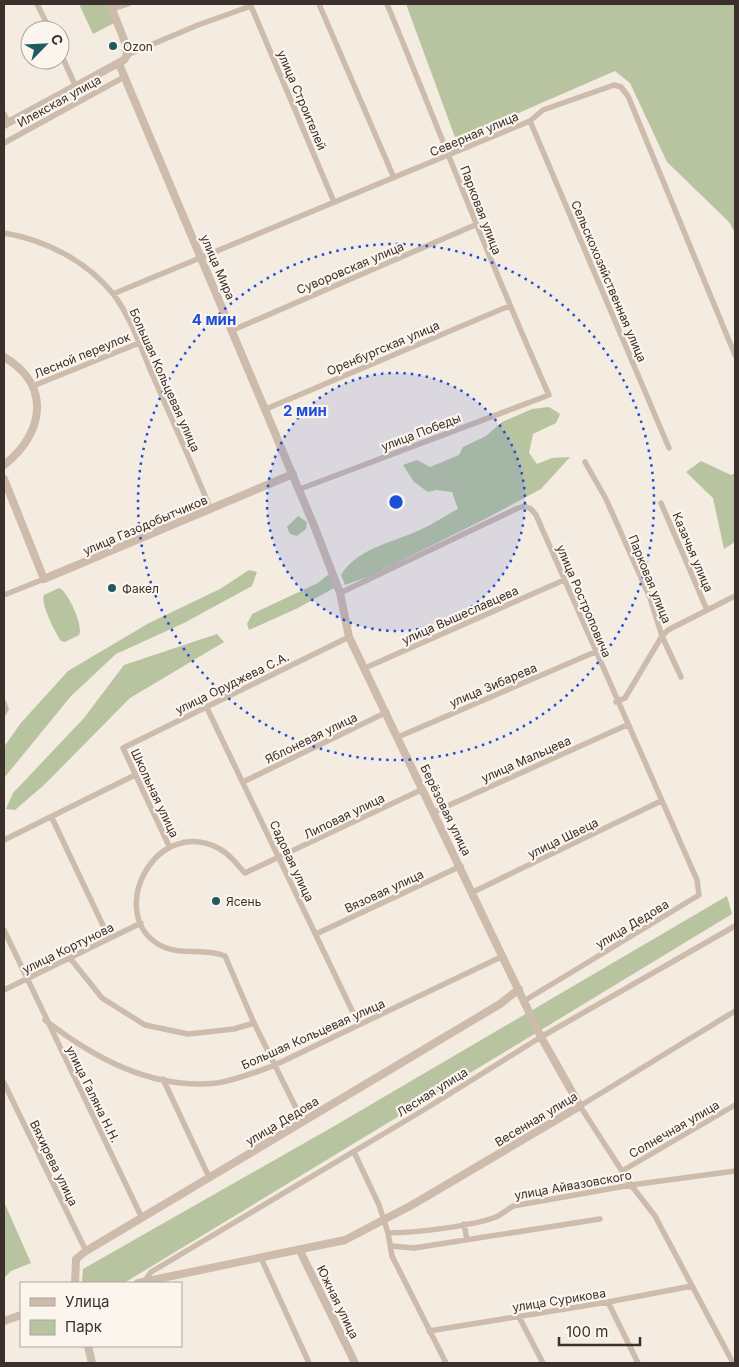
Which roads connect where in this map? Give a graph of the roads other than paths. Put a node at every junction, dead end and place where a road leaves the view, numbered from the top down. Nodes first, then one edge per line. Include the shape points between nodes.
1 (37, 4) edge
2 (128, 4) edge
3 (319, 4) edge
4 (387, 4) edge
5 (111, 6) edge
6 (45, 20) edge
7 (127, 56) junction
8 (119, 64) junction
9 (68, 70) edge
10 (124, 77) junction
11 (76, 87) junction
12 (4, 114) edge
13 (530, 121) junction
14 (6, 124) edge
15 (4, 143) edge
16 (450, 156) junction
17 (394, 178) junction
18 (334, 202) junction
19 (475, 225) junction
20 (4, 233) edge
21 (202, 257) junction
22 (113, 294) junction
23 (509, 306) junction
24 (233, 330) junction
25 (139, 343) junction
26 (735, 355) edge
27 (4, 357) edge
28 (33, 386) junction
29 (549, 395) joint
30 (266, 409) junction
31 (669, 448) dead end
32 (585, 462) dead end
33 (4, 465) edge
34 (293, 474) junction
35 (4, 479) edge
36 (300, 489) junction
37 (661, 502) dead end
38 (211, 510) junction
39 (44, 579) junction
40 (564, 580) junction
41 (340, 592) junction
42 (4, 595) edge
43 (735, 596) edge
44 (707, 610) junction
45 (662, 636) junction
46 (349, 637) junction
47 (595, 652) junction
48 (365, 668) junction
49 (681, 677) dead end
50 (616, 702) junction
51 (4, 703) edge
52 (206, 706) junction
53 (387, 712) junction
54 (4, 713) edge
55 (627, 725) junction
56 (398, 737) junction
57 (123, 748) joint
58 (135, 775) junction
59 (243, 782) junction
60 (423, 789) junction
61 (661, 802) junction
62 (434, 812) junction
63 (52, 818) junction
64 (4, 840) edge
65 (169, 846) junction
66 (280, 857) junction
67 (460, 866) junction
68 (245, 873) joint
69 (473, 892) junction
70 (699, 895) joint
71 (141, 923) junction
72 (735, 926) edge
73 (4, 930) edge
74 (316, 934) junction
75 (109, 938) junction
76 (503, 956) junction
77 (70, 958) junction
78 (26, 980) junction
79 (519, 989) junction
80 (4, 990) edge
81 (524, 1001) junction
82 (735, 1011) edge
83 (45, 1020) junction
84 (254, 1022) junction
85 (359, 1025) junction
86 (542, 1037) junction
87 (275, 1065) junction
88 (163, 1079) junction
89 (4, 1083) edge
90 (735, 1105) edge
91 (580, 1106) junction
92 (303, 1122) junction
93 (354, 1152) junction
94 (622, 1171) junction
95 (735, 1171) edge
96 (209, 1177) junction
97 (631, 1185) junction
98 (142, 1218) junction
99 (600, 1219) dead end
100 (384, 1221) junction
101 (464, 1224) junction
102 (388, 1233) junction
103 (467, 1240) junction
104 (391, 1246) junction
105 (86, 1251) junction
106 (300, 1251) junction
107 (261, 1258) junction
108 (76, 1282) edge
109 (141, 1282) edge
110 (692, 1286) junction
111 (608, 1302) junction
112 (20, 1316) edge
113 (519, 1317) junction
114 (4, 1320) edge
115 (429, 1331) junction
116 (88, 1347) edge
117 (92, 1363) edge
118 (309, 1363) edge
119 (355, 1363) edge
120 (446, 1363) edge
121 (543, 1363) edge
122 (638, 1363) edge
123 (733, 1363) edge

1 - 6 street
2 - 5 street
3 - 17 street
4 - 16 street, Парковая улица
5 - 7 street
7 - 8 street
7 - 18 street, улица Строителей via 251,6
8 - 10 street, улица Мира
8 - 11 street
9 - 11 street
10 - 15 street, Илекская улица
10 - 21 street, улица Мира
11 - 14 street
12 - 14 street
13 - 16 street, Северная улица
13 - 26 street, Северная улица via 543,110 569,99 614,85 621,87 628,96
13 - 31 street, Сельскохозяйственная улица
16 - 17 street, Северная улица
16 - 19 street, Парковая улица
17 - 18 street, Северная улица
18 - 21 street, Северная улица
19 - 23 street, Парковая улица
19 - 24 street, Суворовская улица
20 - 22 street, Большая Кольцевая улица via 46,244 65,254
21 - 22 street, Северная улица
21 - 24 street, улица Мира
22 - 25 street, Большая Кольцевая улица
23 - 29 street, Парковая улица
23 - 30 street, Оренбургская улица
24 - 30 street, улица Мира
25 - 28 street, Лесной переулок
25 - 38 street, Большая Кольцевая улица
27 - 28 street via 14,363
28 - 33 street via 37,413 34,427 19,453
29 - 36 street, улица Победы
30 - 34 street, улица Мира
32 - 45 street, Парковая улица via 610,508 650,598
34 - 36 street, улица Мира
34 - 38 street, улица Газодобытчиков
35 - 39 street
36 - 41 street, улица Мира
37 - 44 street, Казачья улица
38 - 39 street, улица Газодобытчиков
39 - 42 street, улица Газодобытчиков
40 - 41 street, улица Ростроповича via 536,515 524,506
40 - 47 street, улица Ростроповича
40 - 48 street, улица Вышеславцева
41 - 46 street, Берёзовая улица
43 - 44 street
44 - 45 street
45 - 49 street, Парковая улица
45 - 50 street via 625,698
46 - 48 street, Берёзовая улица
46 - 52 street, улица Оруджева С.А.
47 - 50 street, улица Ростроповича
47 - 56 street, улица Зибарева
48 - 53 street, Берёзовая улица
50 - 55 street, улица Ростроповича
51 - 54 street
52 - 57 street, улица Оруджева С.А.
52 - 59 street, Садовая улица
53 - 56 street, Берёзовая улица
53 - 59 street, Яблоневая улица
55 - 61 street, улица Ростроповича
55 - 62 street, улица Мальцева
56 - 60 street, Берёзовая улица
57 - 58 street, Школьная улица
58 - 63 street
58 - 65 street, Школьная улица
59 - 66 street, Садовая улица
60 - 62 street, Берёзовая улица
60 - 66 street, Липовая улица
61 - 69 street, улица Швеца
61 - 70 street, улица Ростроповича via 696,880
62 - 67 street, Берёзовая улица
63 - 64 street
63 - 75 street
65 - 68 street, Школьная улица via 184,843 208,845 231,857
65 - 71 street, Школьная улица via 153,859 143,873 138,889
66 - 68 street, Липовая улица
66 - 74 street, Садовая улица
67 - 69 street, Берёзовая улица
67 - 74 street, Вязовая улица
69 - 76 street, Берёзовая улица
70 - 81 street, улица Дедова
71 - 75 street, улица Кортунова
71 - 84 street via 148,936 169,949 215,952 225,956
72 - 86 street, Лесная улица
73 - 78 street
74 - 85 street, Садовая улица
75 - 77 street, улица Кортунова
76 - 79 street, Берёзовая улица
76 - 85 street, Большая Кольцевая улица
77 - 78 street, улица Кортунова
77 - 84 street via 102,998 145,1025 188,1034 234,1029
78 - 80 street, улица Кортунова
78 - 83 street, улица Галяна Н.Н.
79 - 81 street, Берёзовая улица
79 - 92 street, улица Дедова via 500,1004
81 - 86 street, Берёзовая улица
82 - 91 street, Весенная улица
83 - 88 street, Большая Кольцевая улица via 106,1061 138,1074
83 - 98 street, улица Галяна Н.Н.
84 - 87 street
85 - 87 street, Большая Кольцевая улица
86 - 91 street, Берёзовая улица
86 - 93 street, Лесная улица
87 - 88 street, Большая Кольцевая улица via 217,1083 189,1084
87 - 92 street
88 - 96 street
89 - 105 street, Вяхирева улица
90 - 94 street, Солнечная улица
91 - 94 street
91 - 100 street, Весенная улица
92 - 96 street, улица Дедова
93 - 100 street
93 - 109 street, Лесная улица via 151,1272
94 - 97 street
95 - 97 street, улица Айвазовского
96 - 98 street, улица Дедова
97 - 101 street, улица Айвазовского via 513,1206 496,1217
97 - 110 street via 655,1216
98 - 105 street, улица Дедова
99 - 103 street
100 - 102 street
100 - 106 street, Весенная улица via 345,1240
101 - 102 street, улица Айвазовского
101 - 103 street
102 - 104 street
103 - 104 street via 414,1248
104 - 115 street via 392,1256
105 - 108 street via 76,1259
106 - 107 street
106 - 119 street, Южная улица
107 - 109 street
107 - 118 street
110 - 111 street, улица Сурикова
110 - 123 street
111 - 113 street, улица Сурикова
111 - 122 street
112 - 114 street
113 - 115 street, улица Сурикова
113 - 121 street
115 - 120 street
116 - 117 street

